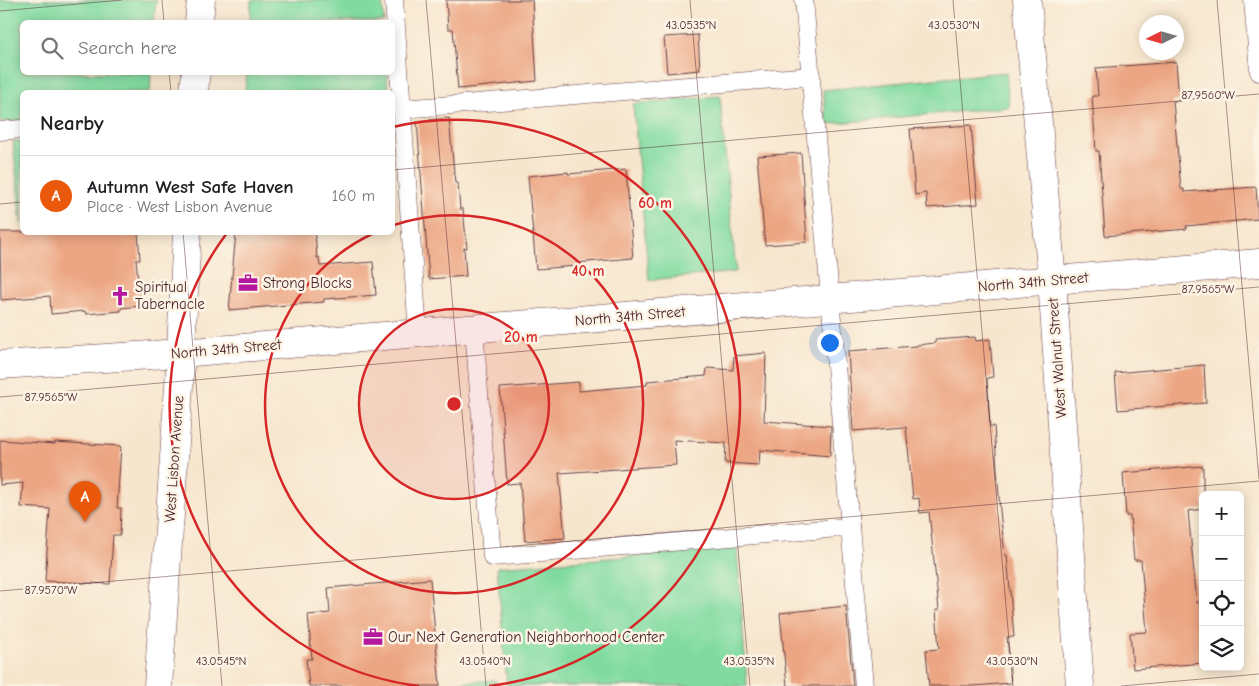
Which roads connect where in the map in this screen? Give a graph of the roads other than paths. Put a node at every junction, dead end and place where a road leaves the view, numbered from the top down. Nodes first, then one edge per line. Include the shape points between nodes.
1 (201, 0) edge
2 (394, 0) edge
3 (804, 0) edge
4 (1027, 0) edge
5 (1253, 0) edge
6 (199, 20) edge
7 (1258, 38) edge
8 (1259, 72) edge
9 (196, 75) edge
10 (811, 76) junction
11 (194, 90) edge
12 (402, 109) junction
13 (20, 129) edge
14 (0, 131) edge
15 (187, 235) edge
16 (1259, 263) edge
17 (1052, 280) junction
18 (830, 298) junction
19 (474, 329) junction
20 (418, 332) junction
21 (181, 353) junction
22 (0, 366) edge
23 (850, 527) junction
24 (158, 686) edge
25 (864, 686) edge
26 (1080, 686) edge

1 - 6 street
2 - 12 lane
3 - 10 lane
4 - 17 street, West Walnut Street
5 - 7 lane
7 - 8 lane
9 - 11 street
10 - 12 lane
10 - 18 lane
12 - 20 lane
13 - 14 lane
15 - 21 street, West Lisbon Avenue
16 - 17 street, North 34th Street
17 - 18 street, North 34th Street
17 - 26 street, West Walnut Street
18 - 19 street, North 34th Street
18 - 23 lane
19 - 20 street, North 34th Street
19 - 23 lane via 492,557
20 - 21 street, North 34th Street
21 - 22 street, North 34th Street
21 - 24 street, West Lisbon Avenue
23 - 25 lane

